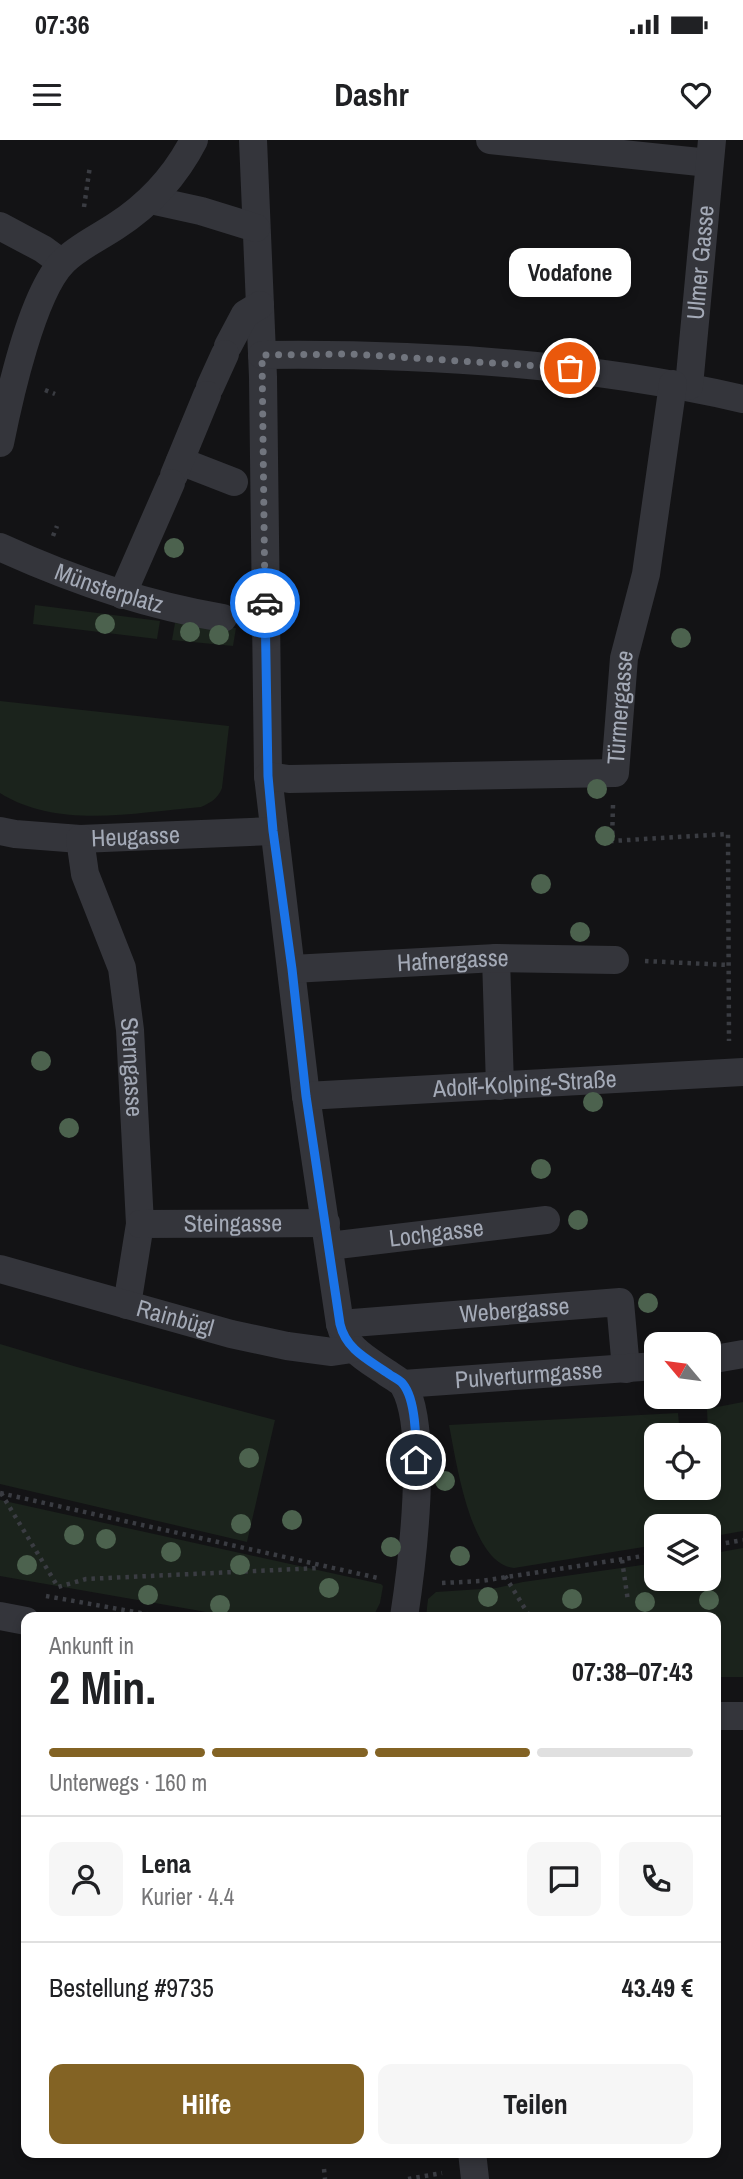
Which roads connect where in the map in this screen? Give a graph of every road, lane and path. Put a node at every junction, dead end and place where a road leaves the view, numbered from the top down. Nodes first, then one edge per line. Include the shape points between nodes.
1 (490, 140) edge
2 (253, 142) edge
3 (187, 151) edge
4 (710, 152) edge
5 (151, 200) junction
6 (0, 226) edge
7 (256, 228) junction
8 (62, 263) junction
9 (260, 305) junction
10 (11, 355) edge
11 (262, 355) junction
12 (681, 385) junction
13 (743, 399) edge
14 (0, 443) edge
15 (175, 473) junction
16 (234, 482) dead end
17 (0, 547) edge
18 (122, 595) junction
19 (223, 618) dead end
20 (615, 773) junction
21 (268, 776) junction
22 (0, 831) edge
23 (273, 831) junction
24 (80, 839) junction
25 (496, 958) junction
26 (615, 960) joint
27 (728, 965) junction
28 (292, 969) junction
29 (736, 1073) edge
30 (500, 1086) junction
31 (306, 1096) junction
32 (547, 1220) dead end
33 (139, 1224) junction
34 (327, 1234) junction
35 (0, 1269) edge
36 (127, 1305) junction
37 (340, 1324) junction
38 (352, 1349) junction
39 (743, 1354) edge
40 (721, 1358) edge
41 (644, 1367) edge
42 (626, 1369) junction
43 (403, 1384) junction
44 (1, 1493) edge
45 (743, 1540) edge
46 (721, 1544) edge
47 (644, 1556) edge
48 (622, 1560) junction
49 (327, 1567) junction
50 (505, 1576) junction
51 (384, 1580) dead end
52 (439, 1583) dead end
53 (45, 1595) dead end
54 (628, 1601) dead end
55 (136, 1612) edge
56 (405, 1612) edge
57 (527, 1612) edge
58 (0, 1616) edge
59 (21, 1620) edge
60 (721, 1716) edge
61 (743, 1716) edge
62 (473, 2158) edge
63 (324, 2169) dead end
64 (325, 2179) edge
65 (475, 2179) edge

1 - 4 street
2 - 7 street
3 - 5 street
4 - 12 street, Ulmer Gasse
5 - 7 street
5 - 8 street
6 - 8 street
7 - 9 street
8 - 10 street
9 - 11 street
9 - 15 street via 245,314
10 - 14 street
11 - 12 street via 351,354 548,365
11 - 21 street
12 - 13 street
12 - 20 street, Türmergasse via 646,574 624,658
15 - 16 street
15 - 18 street
17 - 18 street, Münsterplatz
18 - 19 street, Münsterplatz
20 - 21 street, Türmergasse
20 - 27 path via 612,841 728,834
21 - 23 street
22 - 24 street, Heugasse
23 - 24 street, Heugasse
23 - 28 street
24 - 33 street, Sterngasse via 85,874 122,968 130,1030
25 - 26 street, Hafnergasse
25 - 28 street, Hafnergasse
25 - 30 street
26 - 27 path
27 - 29 path
28 - 31 street
29 - 30 street, Adolf-Kolping-Straße
30 - 31 street, Adolf-Kolping-Straße
31 - 34 street
32 - 34 street, Lochgasse
33 - 34 street, Steingasse
33 - 36 street, Sterngasse
34 - 37 street
35 - 36 street, Rainbügl
36 - 38 street, Rainbügl via 287,1346 332,1352
37 - 38 street
37 - 42 street, Webergasse via 620,1302
38 - 43 street
39 - 40 street
41 - 42 street, Pulverturmgasse
42 - 43 street, Pulverturmgasse
43 - 56 street via 416,1432
44 - 49 path
44 - 49 path via 58,1587 86,1579
45 - 46 path
47 - 48 path
48 - 50 path
48 - 54 path
49 - 51 path
50 - 52 path
50 - 57 path
53 - 55 path
58 - 59 street
60 - 61 street
62 - 65 street
63 - 64 path

